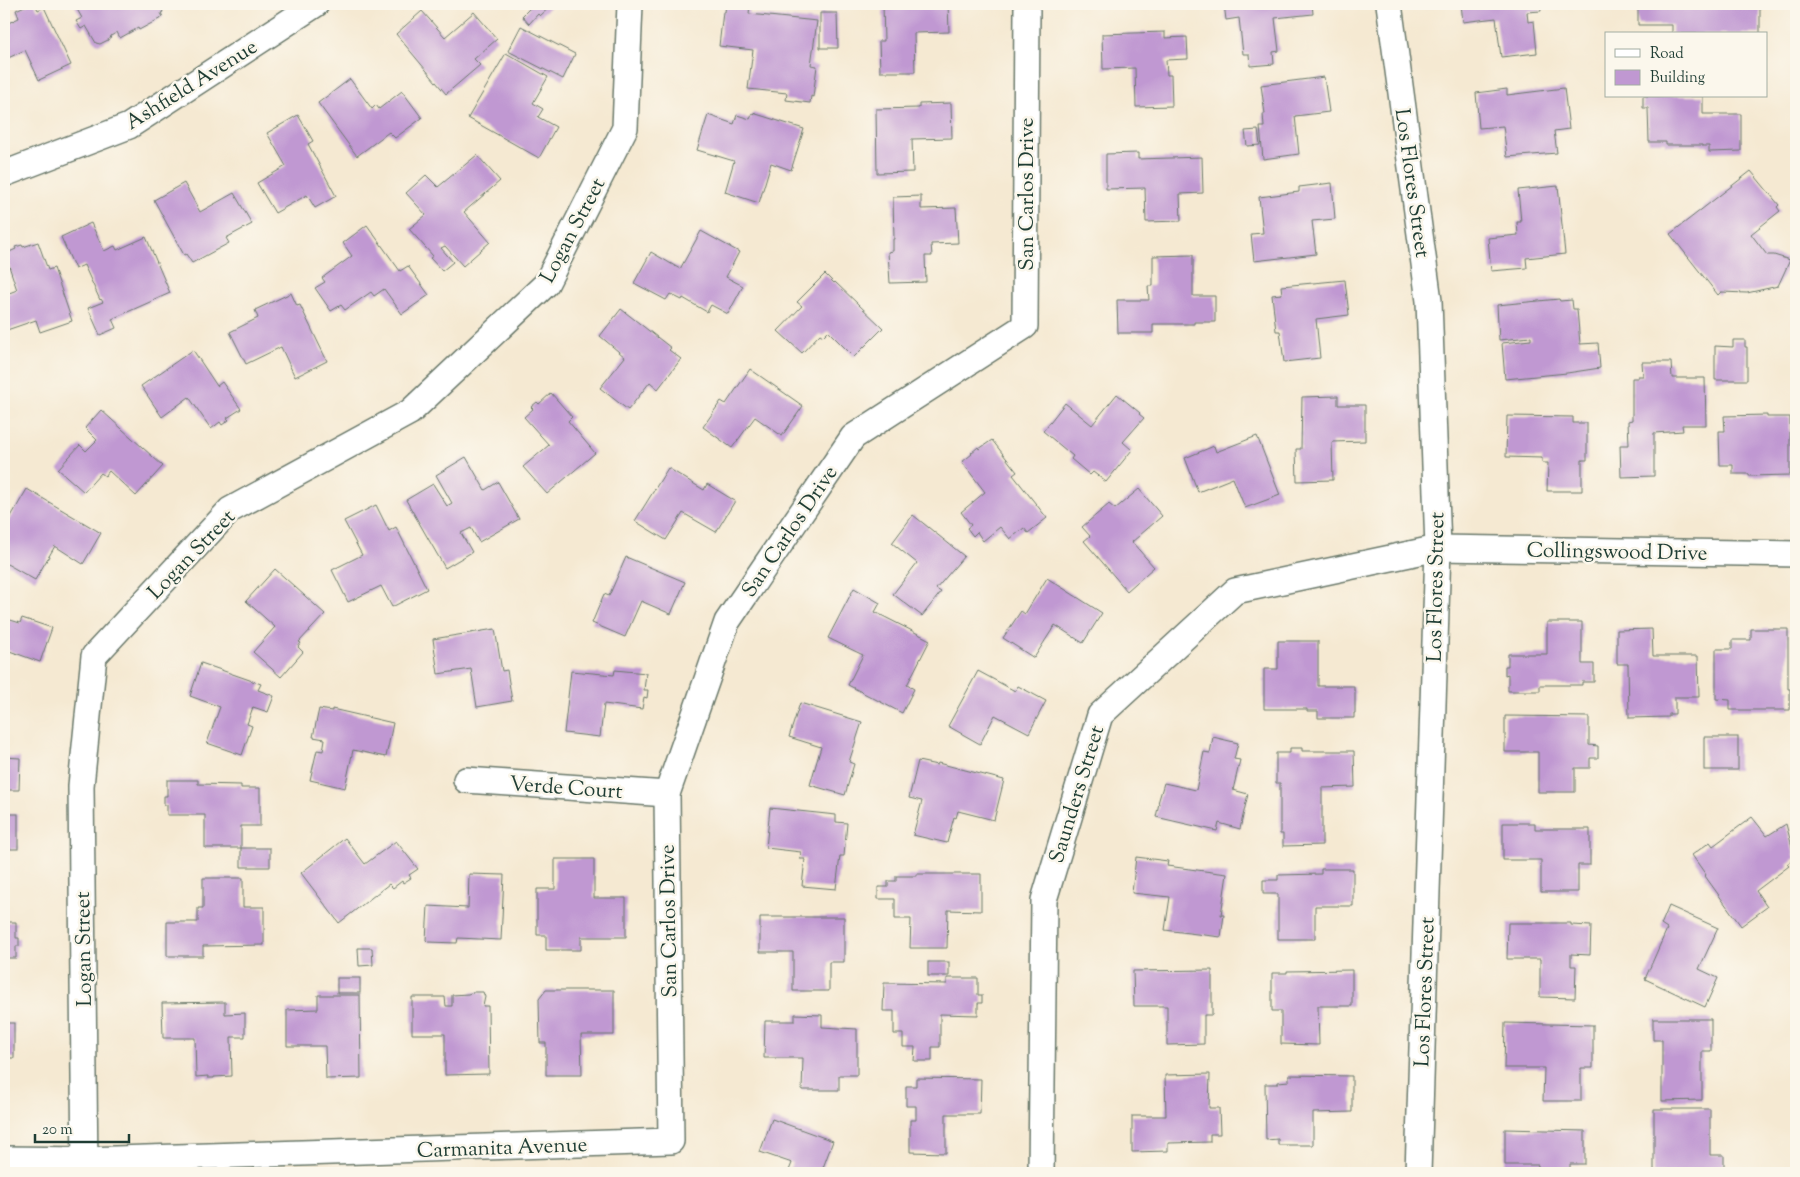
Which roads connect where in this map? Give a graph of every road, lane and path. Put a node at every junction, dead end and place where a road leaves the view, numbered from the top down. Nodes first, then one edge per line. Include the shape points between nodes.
1 (316, 4) edge
2 (630, 4) edge
3 (1027, 4) edge
4 (1389, 4) edge
5 (4, 174) edge
6 (1438, 548) junction
7 (1796, 554) edge
8 (466, 780) dead end
9 (667, 794) junction
10 (671, 1141) joint
11 (4, 1159) edge
12 (85, 1167) edge
13 (1041, 1173) edge
14 (1418, 1173) edge

1 - 5 street, Ashfield Avenue via 129,126
2 - 12 street, Logan Street via 625,128 546,284 410,412 230,510 94,656 81,786
3 - 9 street, San Carlos Drive via 1025,326 853,437 727,622
4 - 6 street, Los Flores Street via 1429,302
6 - 7 street, Collingswood Drive
6 - 13 street, Saunders Street via 1235,591 1100,715 1044,900
6 - 14 street, Los Flores Street
8 - 9 street, Verde Court
9 - 10 street, San Carlos Drive
10 - 12 street, Carmanita Avenue
11 - 12 street, Carmanita Avenue

